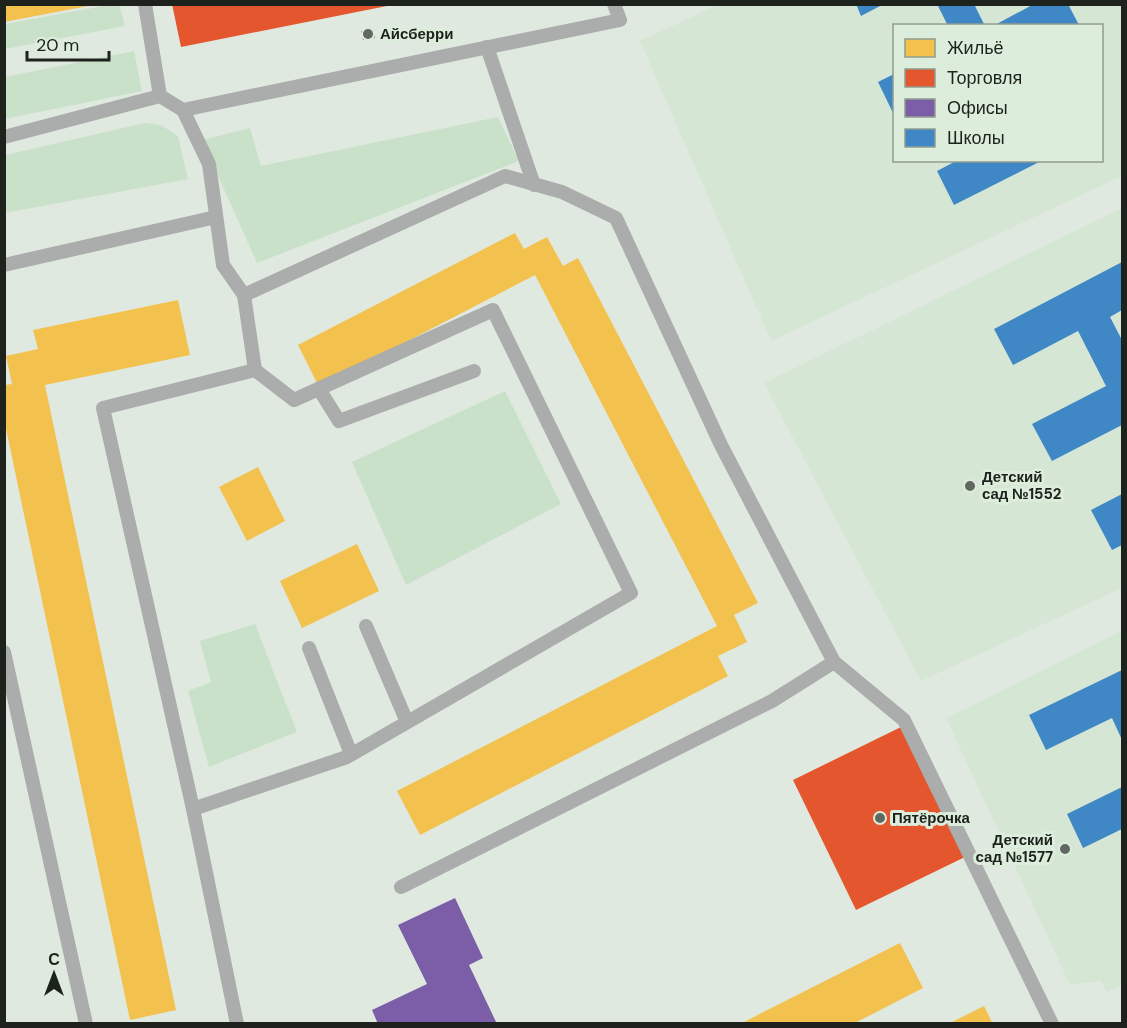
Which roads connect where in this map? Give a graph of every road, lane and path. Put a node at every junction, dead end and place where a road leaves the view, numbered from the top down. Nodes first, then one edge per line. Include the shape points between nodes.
1 (145, 4) edge
2 (614, 4) edge
3 (487, 47) junction
4 (160, 96) junction
5 (183, 110) junction
6 (4, 137) edge
7 (534, 184) junction
8 (216, 217) junction
9 (4, 265) edge
10 (244, 295) junction
11 (255, 370) junction
12 (474, 371) dead end
13 (319, 389) junction
14 (366, 626) dead end
15 (309, 648) dead end
16 (4, 652) edge
17 (834, 662) junction
18 (406, 722) junction
19 (351, 754) junction
20 (193, 809) junction
21 (401, 887) dead end
22 (86, 1023) edge
23 (237, 1023) edge
24 (1052, 1023) edge

1 - 4 lane
2 - 3 lane via 620,20
3 - 5 lane
3 - 7 lane
4 - 5 lane
4 - 6 lane
5 - 8 lane via 209,164
7 - 10 lane via 505,176
7 - 17 lane via 562,192 616,218 721,445
8 - 9 lane
8 - 10 lane via 223,265
10 - 11 lane
11 - 13 lane via 294,400
11 - 20 lane via 103,408
12 - 13 lane via 339,421
13 - 18 lane via 493,310 631,593
14 - 18 lane
15 - 19 lane
16 - 22 lane
17 - 21 lane via 772,701
17 - 24 lane via 904,720
18 - 19 lane
19 - 20 lane
20 - 23 lane

